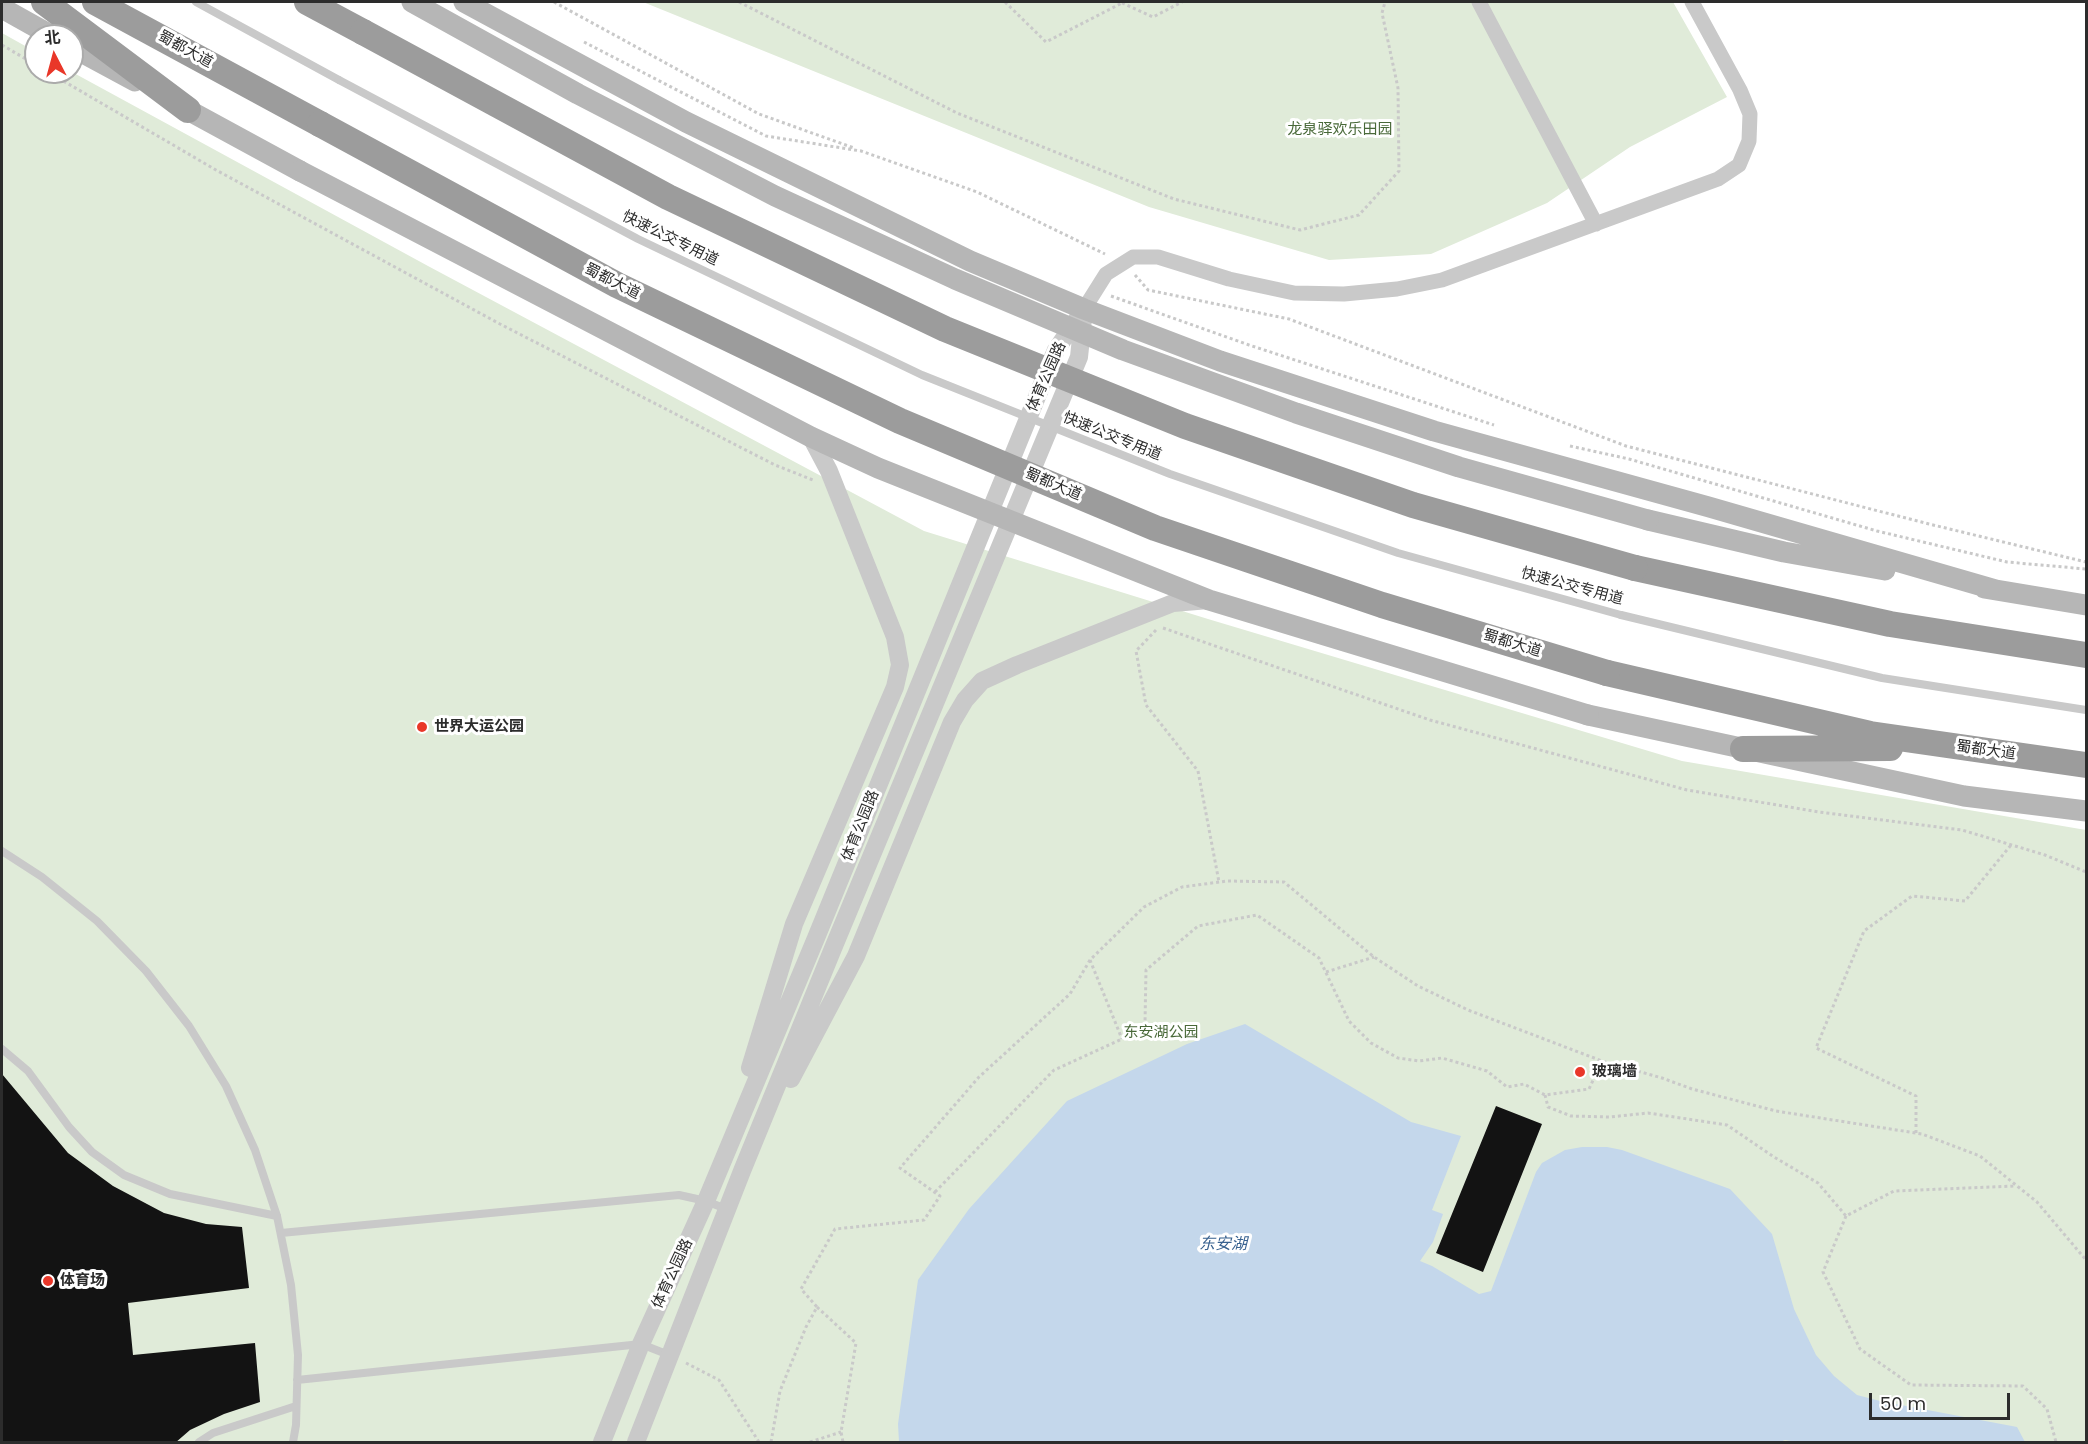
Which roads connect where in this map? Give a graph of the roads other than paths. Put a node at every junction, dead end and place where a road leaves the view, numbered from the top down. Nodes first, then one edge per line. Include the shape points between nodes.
1 (44, 2) edge
2 (95, 2) edge
3 (196, 2) edge
4 (307, 2) edge
5 (412, 2) edge
6 (464, 2) edge
7 (1479, 2) edge
8 (1692, 2) edge
9 (2, 8) edge
10 (31, 24) edge
11 (84, 54) edge
12 (188, 110) junction
13 (1596, 224) junction
14 (1084, 309) junction
15 (811, 437) junction
16 (1996, 590) junction
17 (1209, 600) junction
18 (2086, 605) edge
19 (2086, 655) edge
20 (2086, 710) edge
21 (1971, 748) junction
22 (1743, 749) junction
23 (2086, 765) edge
24 (2086, 811) edge
25 (2, 851) edge
26 (2, 1049) edge
27 (721, 1164) junction
28 (742, 1171) junction
29 (706, 1201) junction
30 (728, 1209) junction
31 (277, 1216) junction
32 (281, 1233) junction
33 (641, 1344) junction
34 (671, 1356) junction
35 (297, 1380) junction
36 (296, 1406) junction
37 (199, 1443) edge
38 (293, 1443) edge
39 (602, 1443) edge
40 (636, 1443) edge

1 - 12 highway
2 - 21 highway, 蜀都大道, bridge via 617,285 900,421 1155,528 1382,605 1607,673 1870,734
3 - 20 lane, 快速公交专用道, bridge via 638,239 922,375 1170,474 1387,549 1621,615 1882,678
4 - 19 highway, bridge via 668,196 945,329 1185,426 1413,505 1635,568 1890,624
5 - 16 main road, bridge via 578,94 776,196 954,279 1123,350 1459,467 1648,520 1784,552
6 - 14 main road via 686,122 970,261
7 - 13 street
8 - 13 street via 1750,114 1749,141 1739,165 1719,179
9 - 10 main road
11 - 12 main road
12 - 15 main road, bridge
13 - 14 street via 1442,280 1344,294 1294,293 1229,279 1158,256 1134,257 1106,274
14 - 16 main road via 1220,361 1434,431
14 - 27 street, 体育公园路 via 1056,350
14 - 28 street, 体育公园路 via 1079,357
15 - 17 main road, bridge
15 - 27 street via 837,490 895,637 900,665 895,687 794,924
16 - 18 main road
17 - 22 main road, bridge via 1588,716
17 - 28 street via 1173,603 1017,665 982,681 965,700 952,722 856,956
21 - 22 highway
21 - 23 highway, 蜀都大道
22 - 24 main road via 1964,796
25 - 31 lane via 97,921 146,971 189,1026 226,1086
26 - 31 lane via 28,1071 92,1152 124,1175 170,1194
27 - 29 street, 体育公园路
28 - 30 street, 体育公园路
29 - 30 lane
29 - 32 lane via 679,1194
29 - 33 street, 体育公园路
30 - 34 street, 体育公园路
31 - 32 lane
32 - 35 lane via 291,1285
33 - 34 lane
33 - 35 lane
33 - 39 street, 体育公园路
34 - 40 street, 体育公园路
35 - 36 lane
36 - 37 lane via 213,1433
36 - 38 lane

